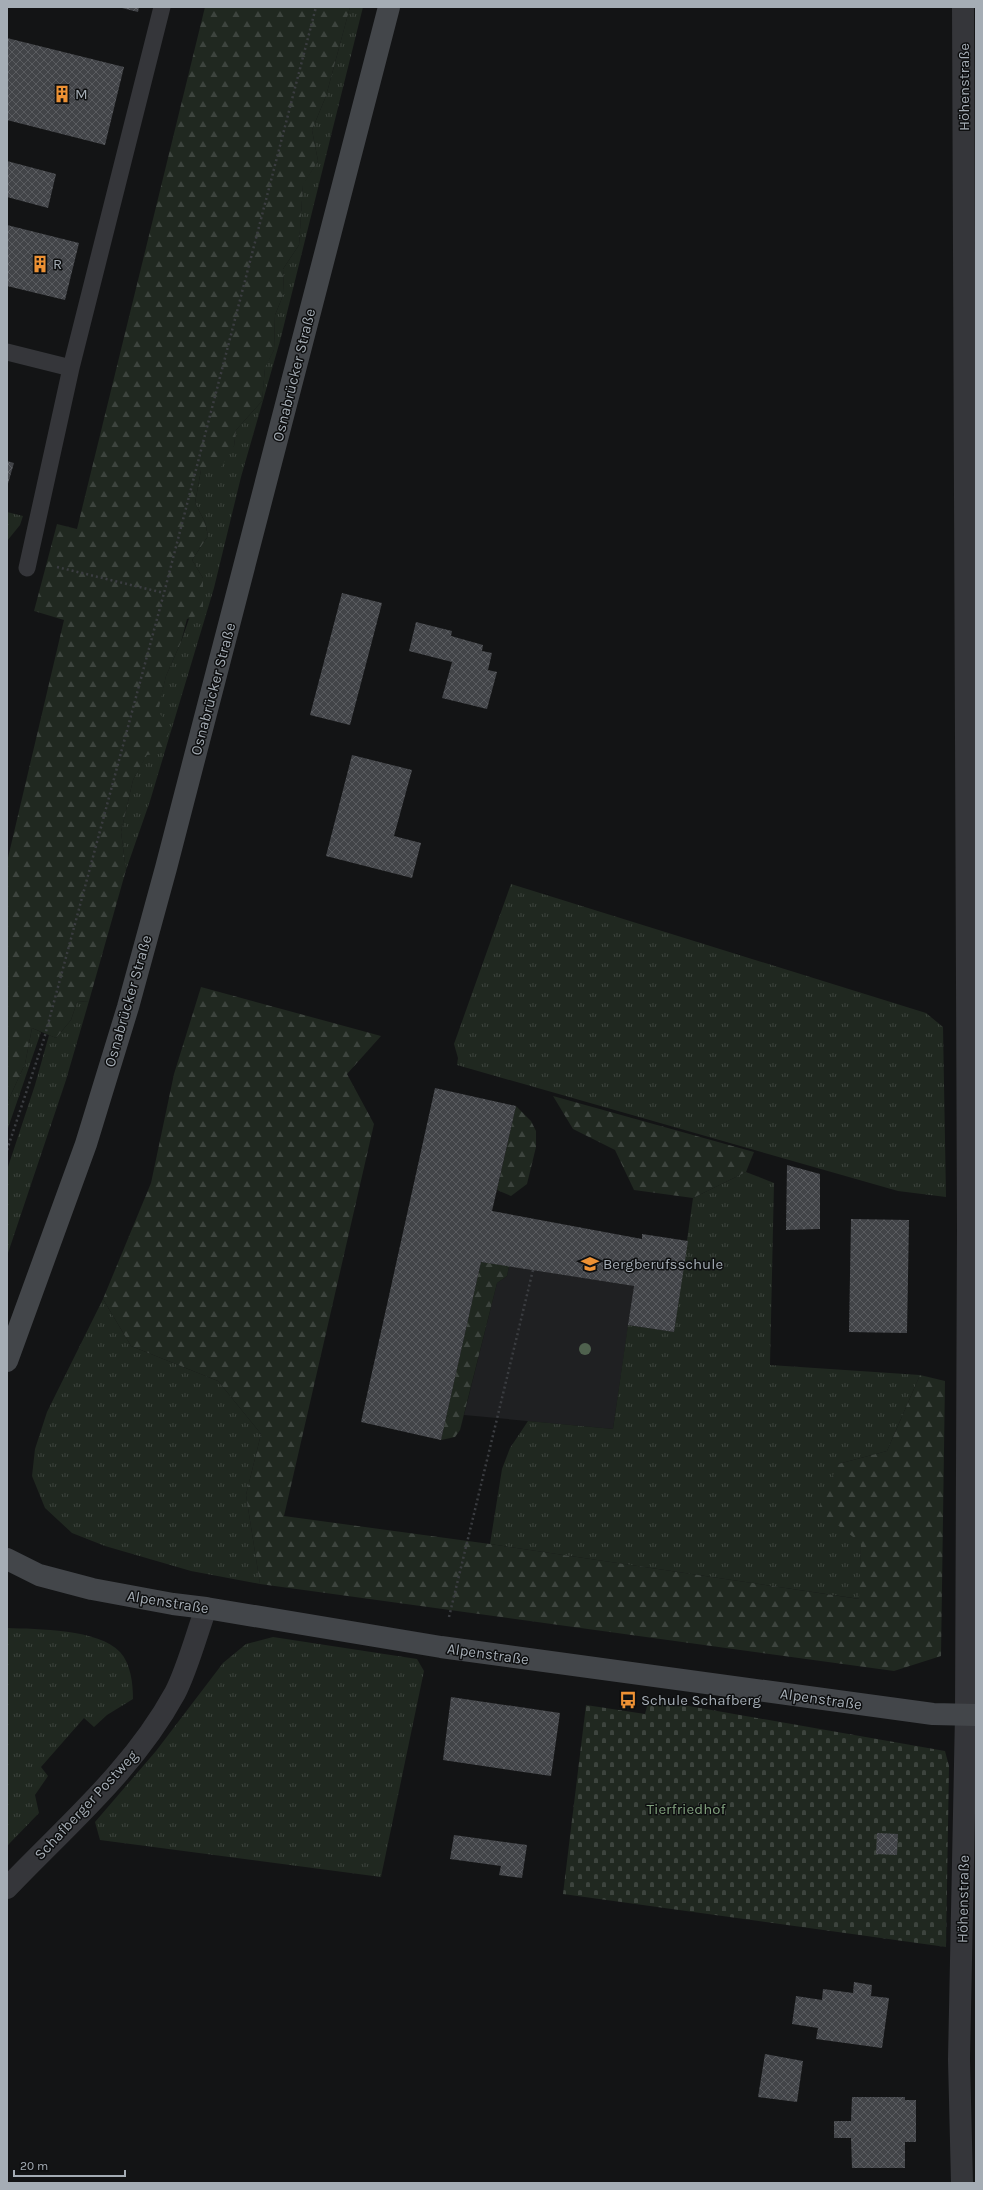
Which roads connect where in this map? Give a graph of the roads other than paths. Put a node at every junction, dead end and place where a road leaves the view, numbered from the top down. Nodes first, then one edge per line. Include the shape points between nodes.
1 (162, 7) edge
2 (389, 7) edge
3 (963, 7) edge
4 (970, 224) edge
5 (7, 352) edge
6 (71, 368) junction
7 (27, 568) road end
8 (7, 1361) edge
9 (7, 1559) edge
10 (206, 1608) junction
11 (971, 1715) edge
12 (7, 1888) edge
13 (962, 2183) edge

1 - 6 lane
2 - 8 main road, Osnabrücker Straße via 128,1007 86,1144
3 - 4 street, Höhenstraße
4 - 11 street, Höhenstraße via 968,1228
5 - 6 lane
6 - 7 lane
9 - 10 main road, Alpenstraße via 39,1575 92,1589
10 - 11 main road, Alpenstraße via 441,1647 925,1713
10 - 12 street, Schafberger Postweg via 175,1692 144,1743 100,1794
11 - 13 street, Höhenstraße via 959,2059

